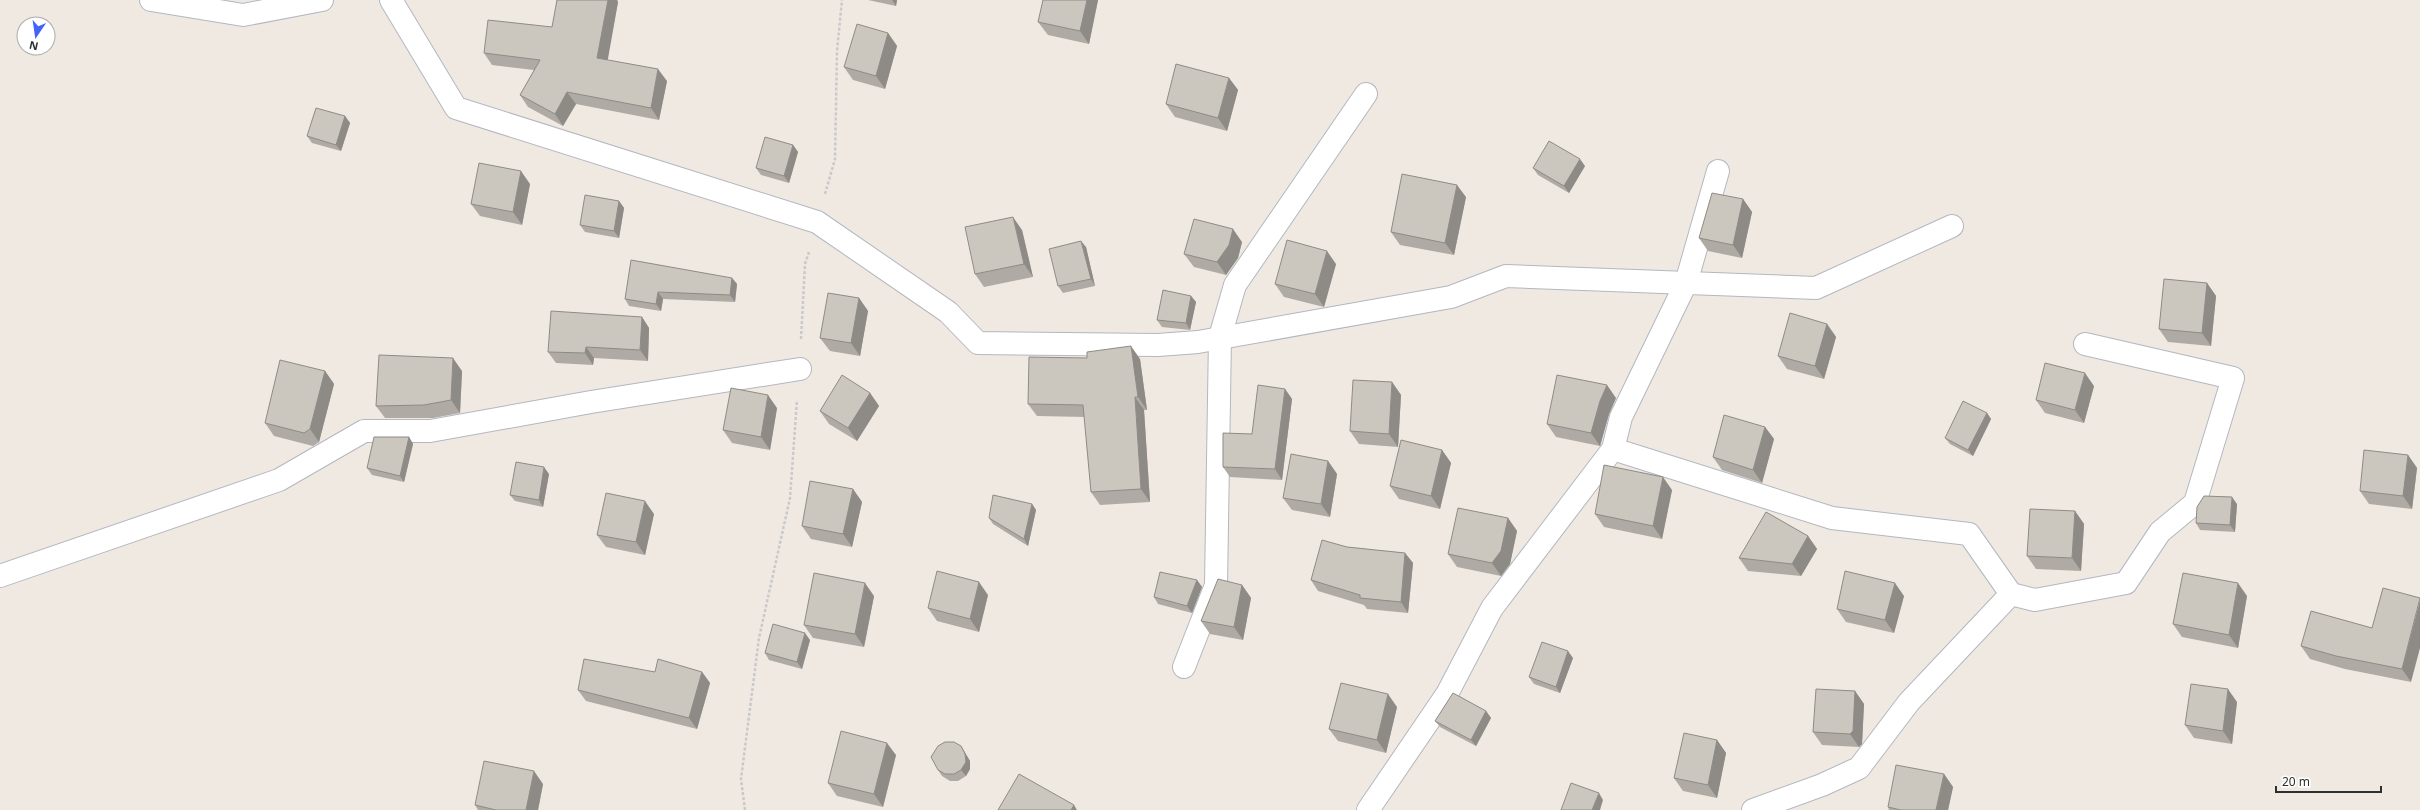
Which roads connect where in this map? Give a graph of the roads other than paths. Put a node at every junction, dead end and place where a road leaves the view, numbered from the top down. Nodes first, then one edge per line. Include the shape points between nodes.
1 (151, 0) edge
2 (322, 0) edge
3 (391, 0) edge
4 (1366, 94) dead end
5 (1718, 171) dead end
6 (1952, 226) dead end
7 (1686, 283) junction
8 (1220, 337) junction
9 (2085, 344) dead end
10 (800, 369) road end
11 (1613, 449) junction
12 (0, 576) edge
13 (2011, 594) junction
14 (1184, 667) dead end
15 (1368, 810) edge
16 (1753, 810) edge

1 - 2 street via 243,15
3 - 8 street via 456,108 817,222 948,312 978,343 1158,345
4 - 8 street via 1235,285
5 - 7 street
6 - 7 street via 1816,288
7 - 8 street via 1506,276 1451,297
7 - 11 street via 1621,417
8 - 14 street via 1216,584
9 - 13 street via 2233,378 2195,503 2160,532 2126,583 2035,600
10 - 12 street via 430,431 364,431 280,480
11 - 13 street via 1832,518 1969,534
11 - 15 street via 1492,608 1447,694
13 - 16 street via 1909,702 1859,768 1822,785

